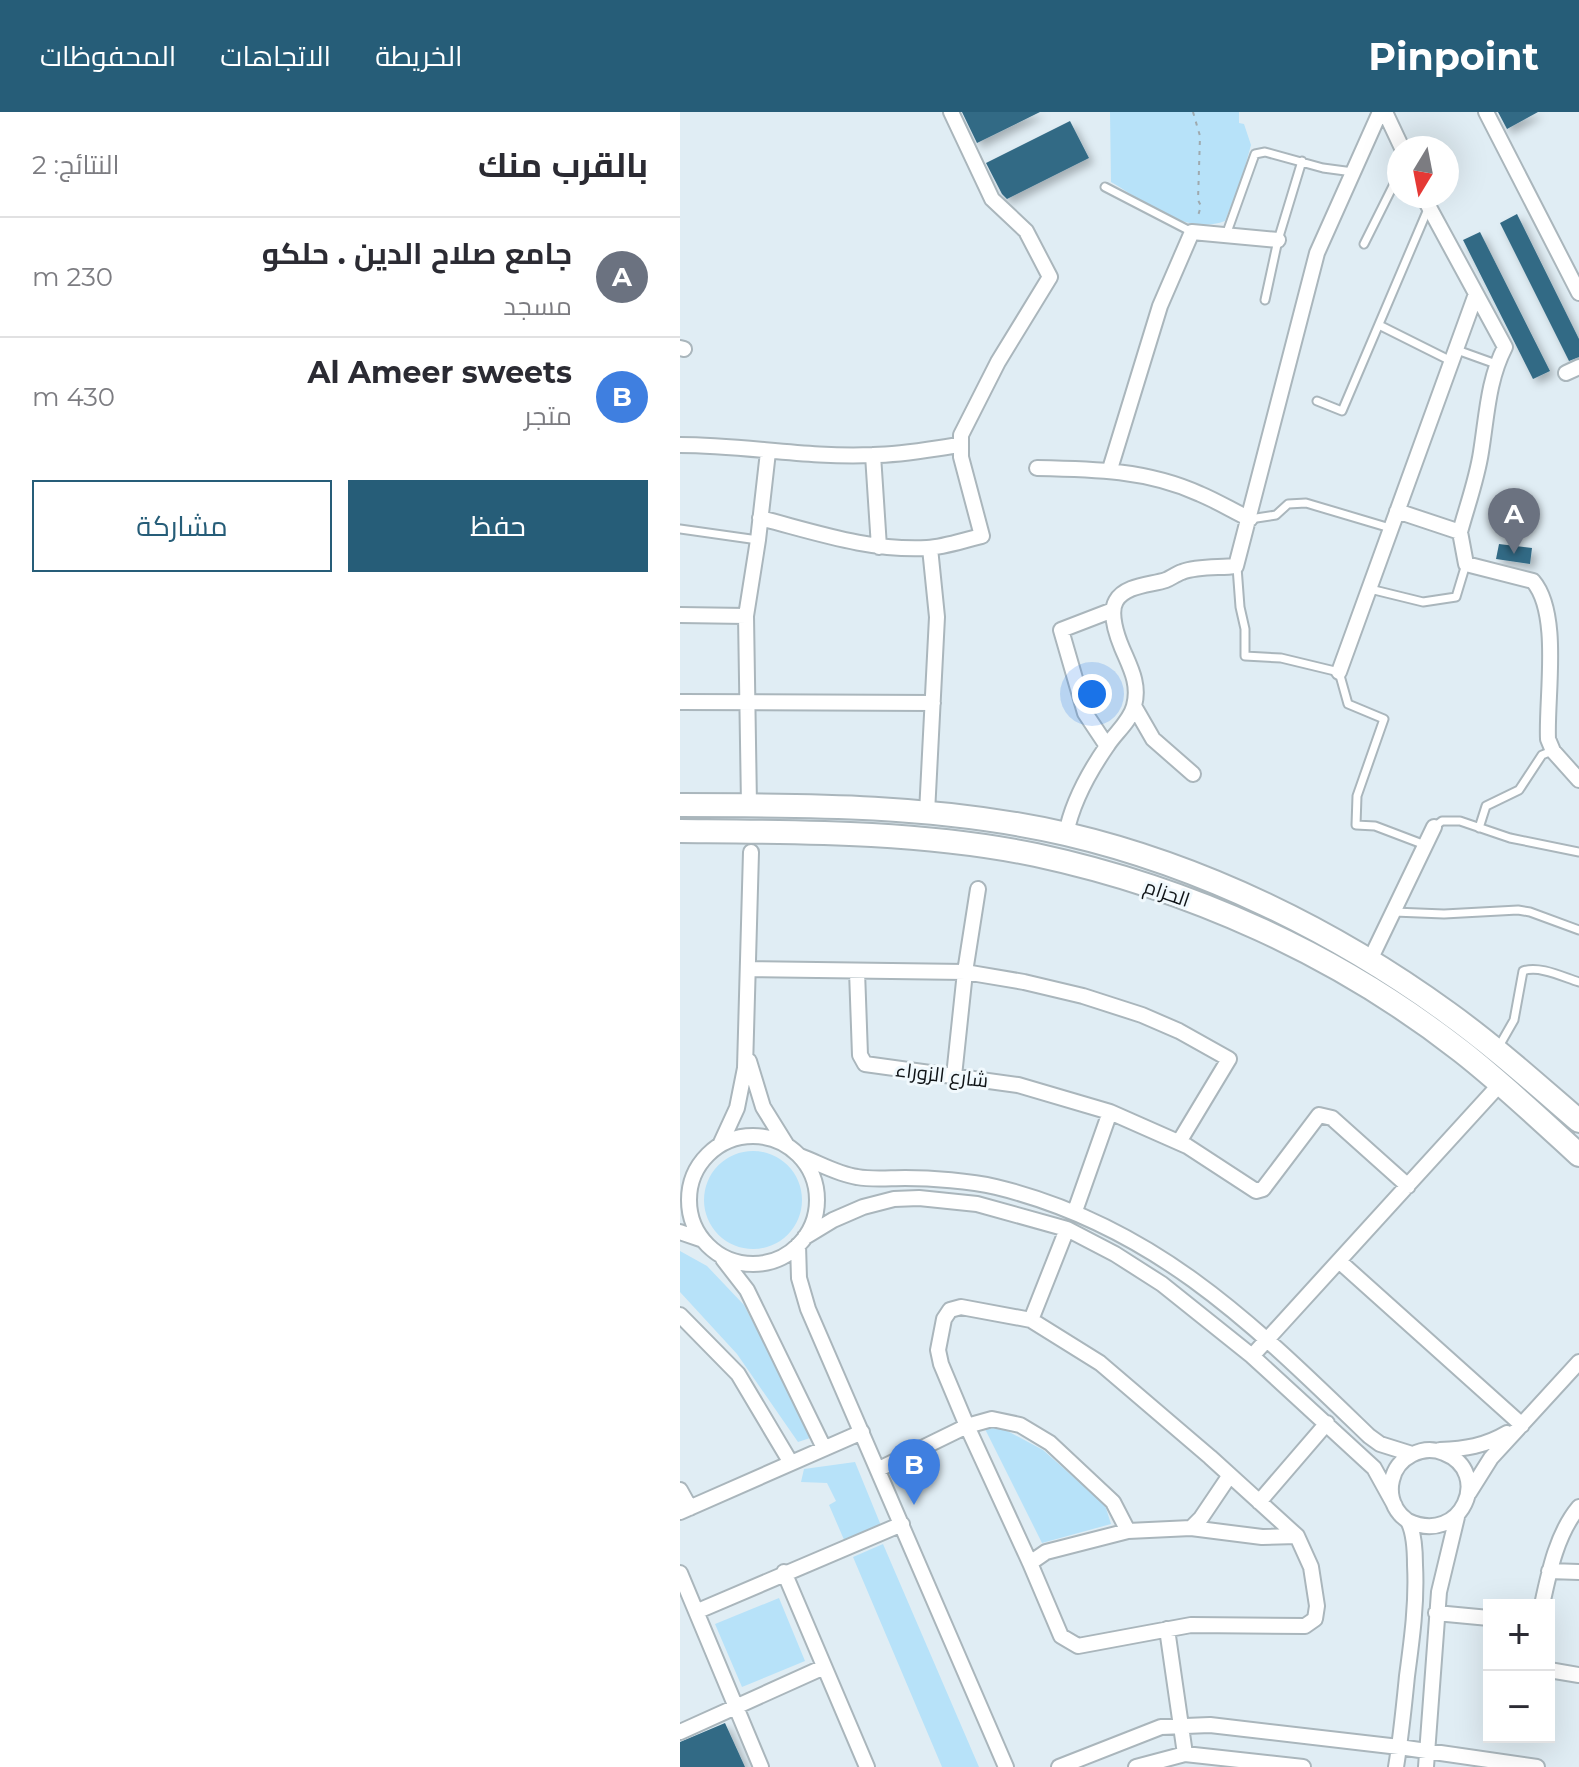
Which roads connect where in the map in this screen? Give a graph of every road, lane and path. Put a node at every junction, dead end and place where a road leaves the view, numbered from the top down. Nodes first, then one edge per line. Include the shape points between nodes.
1 (951, 112) edge
2 (1193, 112) edge
3 (1382, 112) edge
4 (1486, 112) edge
5 (1395, 136) edge
6 (1302, 161) junction
7 (1353, 172) junction
8 (1105, 187) dead end
9 (1387, 198) edge
10 (1424, 208) edge
11 (1429, 208) edge
12 (1192, 232) junction
13 (1226, 235) junction
14 (1278, 240) junction
15 (1364, 244) dead end
16 (1579, 293) edge
17 (1476, 294) junction
18 (1265, 300) dead end
19 (1379, 325) junction
20 (1453, 355) junction
21 (1496, 364) junction
22 (1317, 401) dead end
23 (680, 445) edge
24 (960, 445) junction
25 (768, 452) junction
26 (873, 455) junction
27 (1037, 468) dead end
28 (1110, 469) junction
29 (1397, 511) junction
30 (760, 518) junction
31 (1250, 519) junction
32 (1390, 528) junction
33 (680, 529) edge
34 (1460, 532) junction
35 (758, 540) junction
36 (879, 547) junction
37 (930, 548) junction
38 (1466, 564) junction
39 (1236, 566) junction
40 (1368, 588) junction
41 (1113, 610) junction
42 (680, 615) edge
43 (746, 616) junction
44 (1339, 672) junction
45 (680, 702) edge
46 (748, 702) junction
47 (933, 703) junction
48 (1134, 706) junction
49 (1107, 746) junction
50 (1553, 751) junction
51 (1193, 774) dead end
52 (1579, 780) edge
53 (680, 805) edge
54 (749, 805) junction
55 (927, 813) junction
56 (1434, 827) joint
57 (1479, 828) junction
58 (680, 831) edge
59 (1066, 834) junction
60 (1425, 845) junction
61 (751, 852) dead end
62 (1579, 852) edge
63 (978, 889) dead end
64 (1394, 912) junction
65 (1579, 930) edge
66 (1370, 960) junction
67 (749, 969) junction
68 (857, 971) junction
69 (965, 972) junction
70 (1579, 982) edge
71 (747, 1045) junction
72 (1497, 1050) junction
73 (954, 1076) junction
74 (1501, 1083) junction
75 (1110, 1112) junction
76 (1579, 1121) edge
77 (1179, 1142) junction
78 (720, 1145) junction
79 (786, 1145) junction
80 (1579, 1155) edge
81 (800, 1156) junction
82 (698, 1167) junction
83 (680, 1174) edge
84 (1408, 1186) junction
85 (1075, 1211) junction
86 (1067, 1229) junction
87 (680, 1232) edge
88 (703, 1240) junction
89 (802, 1241) junction
90 (717, 1253) junction
91 (1339, 1261) junction
92 (680, 1315) edge
93 (1031, 1320) junction
94 (1268, 1339) junction
95 (1252, 1356) junction
96 (1579, 1362) edge
97 (1327, 1423) junction
98 (1522, 1425) junction
99 (967, 1426) junction
100 (862, 1432) junction
101 (824, 1448) junction
102 (1434, 1450) junction
103 (1412, 1454) junction
104 (791, 1463) junction
105 (879, 1469) junction
106 (1230, 1475) junction
107 (680, 1490) edge
108 (1468, 1494) junction
109 (1259, 1502) junction
110 (1395, 1506) junction
111 (1579, 1507) edge
112 (685, 1510) edge
113 (1457, 1517) junction
114 (1408, 1521) junction
115 (902, 1524) junction
116 (1191, 1528) junction
117 (1128, 1531) junction
118 (1297, 1536) junction
119 (1030, 1563) junction
120 (1549, 1571) junction
121 (784, 1572) junction
122 (1579, 1572) edge
123 (680, 1573) edge
124 (1543, 1599) edge
125 (698, 1611) junction
126 (1436, 1613) junction
127 (1483, 1617) edge
128 (1167, 1629) junction
129 (824, 1667) junction
130 (1555, 1671) edge
131 (1579, 1675) edge
132 (736, 1707) junction
133 (1181, 1726) junction
134 (680, 1732) edge
135 (1399, 1747) junction
136 (1429, 1751) junction
137 (1185, 1754) junction
138 (761, 1767) edge
139 (867, 1767) edge
140 (1006, 1767) edge
141 (1059, 1767) edge
142 (1136, 1767) edge
143 (1303, 1767) edge
144 (1396, 1767) edge
145 (1426, 1767) edge
146 (1537, 1767) edge

1 - 24 street via 992,199 1026,231 1050,277 998,362
2 - 12 path via 1200,136 1201,206
3 - 5 street
3 - 7 street
4 - 16 street
6 - 7 lane
6 - 13 lane via 1255,154
6 - 14 lane
7 - 31 street via 1317,253
8 - 12 lane
9 - 15 lane
10 - 19 lane
11 - 17 street
12 - 13 street
12 - 28 street via 1160,306
13 - 14 street
14 - 18 lane
17 - 20 street
17 - 21 street via 1505,347
19 - 20 lane
19 - 22 lane via 1342,411
20 - 21 lane
20 - 29 street
21 - 34 street
23 - 25 street
24 - 26 street
24 - 37 street via 982,536
25 - 26 street
25 - 30 street
26 - 36 street
27 - 28 street
28 - 31 street via 1200,493
29 - 32 street
29 - 34 street
30 - 35 street
30 - 36 street
31 - 32 lane via 1306,503
31 - 39 street
32 - 40 street
33 - 35 lane
34 - 38 street
35 - 43 street
36 - 37 street
37 - 47 street via 937,617
38 - 40 lane via 1456,597 1423,602
38 - 50 street via 1539,587 1549,630 1548,729
39 - 41 street via 1182,572 1131,589
39 - 44 lane via 1245,656 1281,658
40 - 44 street
41 - 48 street via 1120,645 1133,671
41 - 49 street via 1061,630 1085,713
42 - 43 street
43 - 46 street
44 - 60 lane via 1348,704 1384,719 1357,796 1356,825 1375,826
45 - 46 street
46 - 47 street
46 - 54 street
47 - 55 street
48 - 49 street
48 - 51 street via 1153,739
49 - 59 street via 1079,794
50 - 52 street
50 - 57 lane via 1542,755 1519,790 1486,806
53 - 54 main road
54 - 55 main road
55 - 59 main road
56 - 57 lane via 1452,820
56 - 60 street
57 - 62 lane
58 - 74 main road, الحزام via 930,840 1034,855 1140,883 1233,917 1363,983
59 - 66 main road via 1212,882
60 - 64 street
61 - 67 street
63 - 69 street
64 - 65 lane via 1518,910
64 - 66 street
66 - 72 main road
67 - 68 street
67 - 71 street
68 - 69 street
68 - 73 street, شارع الزوراء via 860,1055 865,1064
69 - 73 street
69 - 77 street via 1098,1001 1162,1023 1229,1059
70 - 72 lane via 1523,971 1514,1020
71 - 78 street via 737,1108
71 - 79 street via 763,1107
72 - 76 main road
73 - 75 street, شارع الزوراء via 1018,1085
74 - 80 main road, الحزام
74 - 84 street
75 - 77 street, شارع الزوراء
75 - 85 street
77 - 84 street, شارع الزوراء via 1256,1191 1263,1189 1319,1115 1325,1115
78 - 79 street via 757,1136
78 - 82 street
79 - 81 street
81 - 85 street via 853,1177 994,1186
81 - 89 street via 811,1172 817,1201
82 - 83 street
82 - 88 street via 689,1204
84 - 91 street
85 - 94 street via 1184,1272
86 - 89 street via 977,1204 894,1199 833,1220
86 - 93 street
86 - 95 street via 1152,1277
87 - 88 street
88 - 90 street
89 - 90 street via 764,1263
89 - 100 street via 799,1278 808,1309
90 - 101 street via 747,1290
91 - 94 street
91 - 98 street
92 - 104 street via 738,1374
93 - 99 street via 975,1307 950,1310 944,1319 938,1350
93 - 106 street via 1100,1363
94 - 95 street
94 - 103 street via 1369,1436
95 - 97 street
96 - 98 street
97 - 109 street
97 - 110 street via 1374,1468
98 - 102 street via 1480,1446
98 - 108 street via 1491,1458
99 - 105 street
99 - 117 street via 992,1419 1020,1425 1050,1443 1113,1502
99 - 119 street
100 - 101 street
100 - 105 street
101 - 104 street
102 - 103 street
102 - 108 street via 1463,1469
103 - 110 street via 1395,1471
104 - 112 street
105 - 115 street
106 - 109 street
106 - 116 street
107 - 112 street
108 - 113 street
109 - 118 street
110 - 114 street
111 - 120 street
113 - 114 street via 1428,1527
113 - 126 street
114 - 135 street via 1416,1563 1414,1614
115 - 121 street
115 - 140 street
116 - 117 street
116 - 118 street
117 - 119 street via 1046,1552
118 - 128 street via 1311,1567 1315,1619 1305,1626
119 - 128 street via 1061,1636 1078,1646
120 - 122 street
120 - 124 street
121 - 125 street
121 - 129 street
123 - 125 street
125 - 132 street
126 - 127 street
126 - 136 street
128 - 133 street
129 - 132 street
129 - 139 street
130 - 131 street
132 - 134 street
132 - 138 street
133 - 135 street
133 - 137 street
133 - 141 street via 1161,1727
135 - 136 street
135 - 144 street
136 - 145 street
136 - 146 street
137 - 142 street
137 - 143 street

